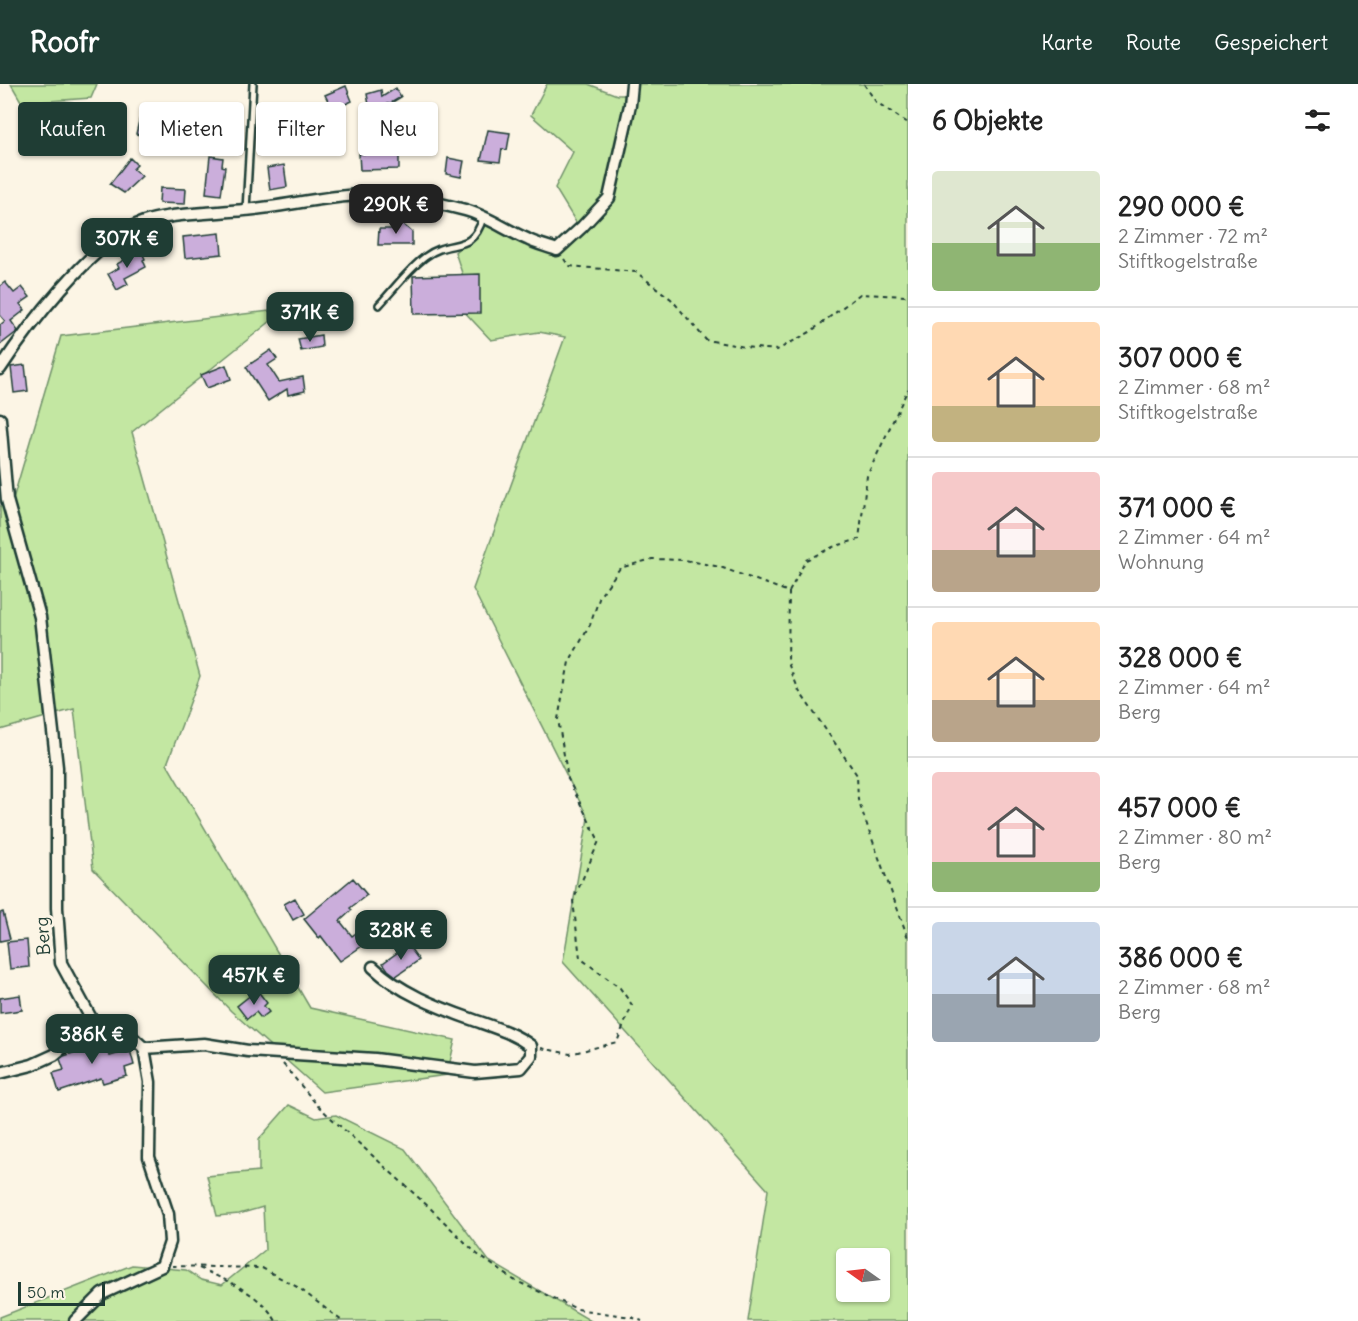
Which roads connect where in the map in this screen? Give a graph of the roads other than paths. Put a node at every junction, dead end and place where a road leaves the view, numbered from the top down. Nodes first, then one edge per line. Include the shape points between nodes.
1 (253, 84) edge
2 (632, 84) edge
3 (246, 210) junction
4 (483, 218) junction
5 (379, 304) dead end
6 (0, 369) edge
7 (0, 419) edge
8 (373, 967) dead end
9 (93, 1022) junction
10 (144, 1048) junction
11 (0, 1073) edge
12 (75, 1321) edge

1 - 3 lane
2 - 4 street via 609,198 557,250
3 - 4 street via 379,195 441,204
3 - 6 street via 153,220 122,233 82,267 33,322
4 - 5 lane via 472,239 428,255
7 - 9 street, Berg via 7,500 40,617 57,767 61,963
8 - 10 street via 388,982 506,1031 531,1046 531,1056 521,1068 475,1072 204,1044
9 - 10 street via 121,1028
9 - 11 street via 54,1055
10 - 12 street via 150,1082 149,1157 168,1214 170,1242 162,1266 102,1294

